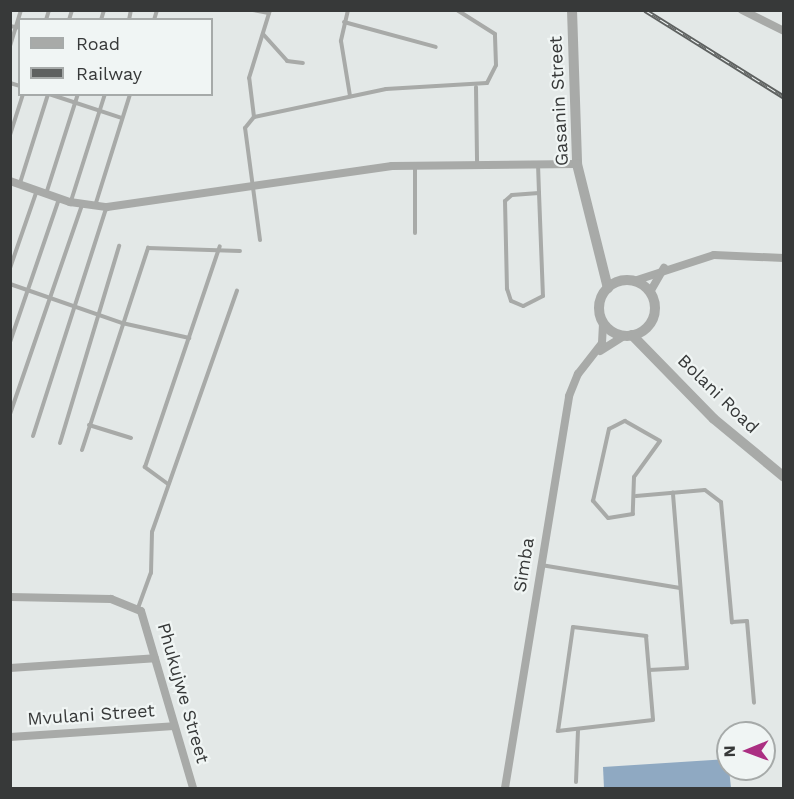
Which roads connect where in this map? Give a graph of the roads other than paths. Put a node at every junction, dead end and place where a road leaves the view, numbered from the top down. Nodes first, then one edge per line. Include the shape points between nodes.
1 (253, 10) edge
2 (348, 10) edge
3 (457, 10) edge
4 (572, 10) edge
5 (742, 10) edge
6 (269, 12) edge
7 (344, 22) junction
8 (15, 27) edge
9 (783, 31) edge
10 (263, 34) junction
11 (10, 46) edge
12 (436, 47) dead end
13 (303, 63) dead end
14 (476, 87) junction
15 (22, 96) edge
16 (47, 96) edge
17 (54, 96) edge
18 (77, 96) edge
19 (104, 96) edge
20 (129, 96) edge
21 (350, 96) junction
22 (75, 103) junction
23 (100, 111) junction
24 (254, 117) junction
25 (123, 118) junction
26 (10, 135) edge
27 (477, 162) junction
28 (538, 163) junction
29 (415, 164) junction
30 (577, 164) junction
31 (10, 181) edge
32 (20, 184) junction
33 (251, 188) junction
34 (42, 192) junction
35 (539, 193) junction
36 (59, 199) junction
37 (70, 202) junction
38 (82, 205) junction
39 (95, 206) junction
40 (107, 207) junction
41 (416, 233) dead end
42 (260, 240) dead end
43 (119, 246) dead end
44 (220, 246) junction
45 (240, 251) dead end
46 (783, 258) edge
47 (604, 259) junction
48 (10, 268) edge
49 (664, 268) junction
50 (628, 280) junction
51 (10, 284) edge
52 (608, 288) junction
53 (28, 290) junction
54 (237, 290) dead end
55 (650, 292) junction
56 (50, 297) junction
57 (76, 307) junction
58 (100, 315) junction
59 (122, 322) junction
60 (603, 322) junction
61 (646, 328) junction
62 (628, 336) junction
63 (189, 338) junction
64 (10, 342) edge
65 (595, 354) junction
66 (657, 358) junction
67 (10, 414) edge
68 (89, 425) junction
69 (33, 436) dead end
70 (131, 438) dead end
71 (60, 443) dead end
72 (82, 450) dead end
73 (783, 477) edge
74 (168, 484) junction
75 (673, 493) junction
76 (636, 496) junction
77 (541, 565) junction
78 (680, 588) junction
79 (10, 597) edge
80 (138, 608) junction
81 (155, 658) junction
82 (10, 668) edge
83 (649, 670) junction
84 (754, 703) dead end
85 (174, 726) junction
86 (578, 729) junction
87 (10, 737) edge
88 (576, 782) dead end
89 (193, 789) edge
90 (505, 789) edge

1 - 6 lane
2 - 7 lane
3 - 14 lane via 495,34 494,75
4 - 30 street, Gasanin Street
5 - 9 street
6 - 10 lane
7 - 12 lane
7 - 21 lane
8 - 11 lane
10 - 13 lane via 287,61
10 - 24 lane via 249,78
14 - 21 lane via 423,85
14 - 27 lane
15 - 26 lane
16 - 32 lane
17 - 22 lane
18 - 22 lane
19 - 23 lane
20 - 25 lane
21 - 24 lane
22 - 23 lane
22 - 34 lane
23 - 25 lane
23 - 37 lane
24 - 33 lane via 245,128
25 - 39 lane
27 - 28 street
27 - 29 street
28 - 30 street
28 - 35 lane
29 - 33 street
29 - 41 lane
30 - 47 street, Gasanin Street
31 - 32 street
32 - 34 street
33 - 40 street
33 - 42 lane
34 - 36 street
34 - 48 lane
35 - 35 lane via 509,195 505,201 507,289 520,306 534,306 543,296
36 - 37 street
36 - 53 lane
37 - 38 street
38 - 39 street
38 - 56 lane
39 - 40 street
40 - 57 lane
43 - 58 lane
44 - 45 lane
44 - 59 lane via 148,248
44 - 63 lane
46 - 49 street via 714,255
47 - 50 street, Gasanin Street
47 - 52 street, Gasanin Street
49 - 50 street
49 - 55 street
50 - 52 street
50 - 55 street
51 - 53 lane
52 - 60 street via 599,305
53 - 56 lane
53 - 64 lane
54 - 74 lane
55 - 61 street via 655,309
56 - 57 lane
56 - 67 lane
57 - 58 lane
57 - 69 lane
58 - 59 lane
58 - 71 lane
59 - 63 lane
59 - 68 lane
60 - 62 street
60 - 65 street via 602,343
61 - 62 street
61 - 66 street, Bolani Road
62 - 65 street
62 - 66 street, Bolani Road
63 - 74 lane via 146,467
65 - 77 street, Simba via 572,387
66 - 73 street, Bolani Road via 698,404
68 - 70 lane
68 - 72 lane
74 - 80 lane via 152,532 151,573
75 - 76 lane
75 - 78 lane
75 - 84 lane via 711,491 722,502 732,622 747,621
76 - 76 lane via 633,514 626,519 601,515 593,501 609,429 625,421 660,441 634,477
77 - 78 lane
77 - 90 street, Simba
78 - 83 lane via 687,668
79 - 80 street via 111,599
80 - 81 street, Phukujwe Street
81 - 82 street
81 - 85 street, Phukujwe Street
83 - 86 lane via 653,720
83 - 86 lane via 646,636 573,627 558,732
85 - 87 street, Mvulani Street
85 - 89 street, Phukujwe Street
86 - 88 lane

